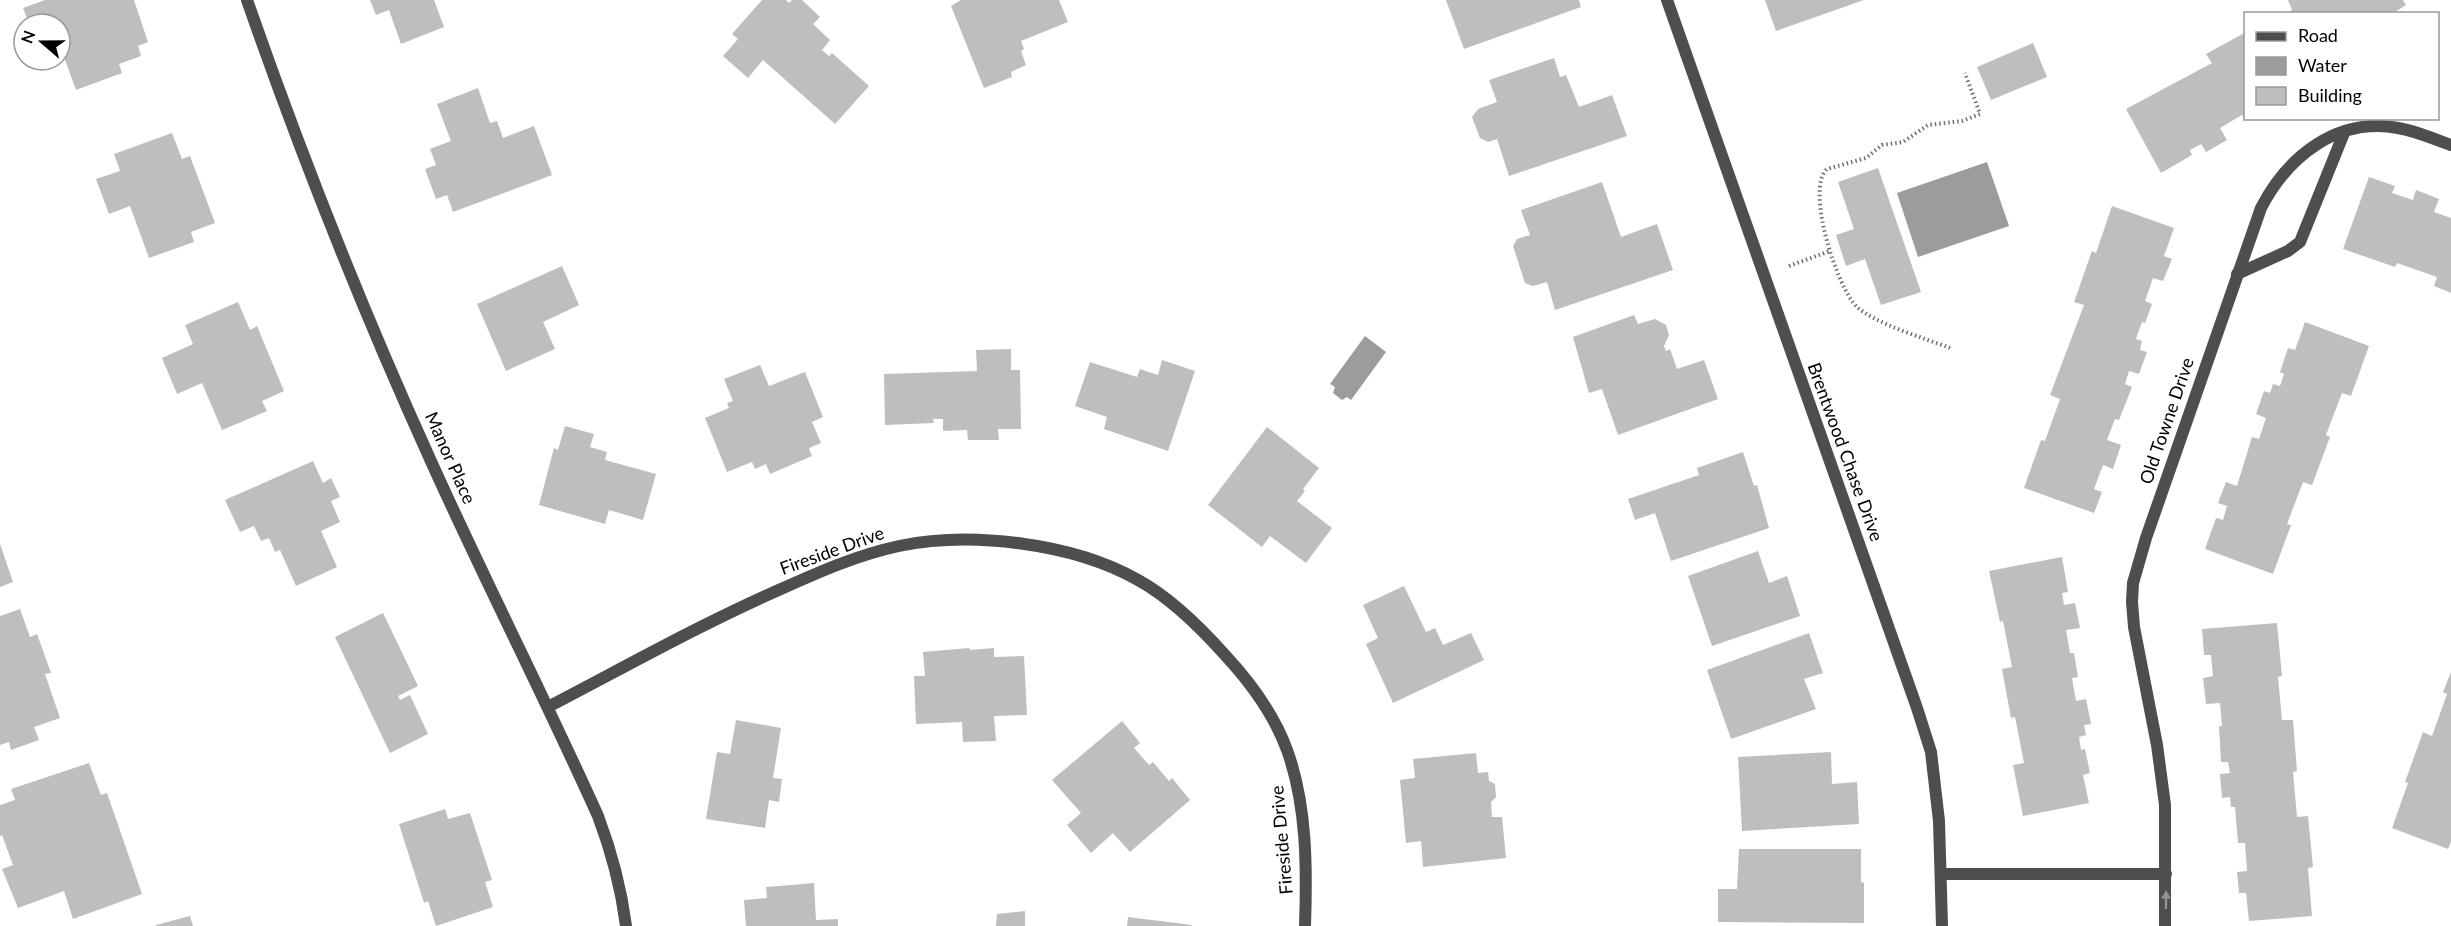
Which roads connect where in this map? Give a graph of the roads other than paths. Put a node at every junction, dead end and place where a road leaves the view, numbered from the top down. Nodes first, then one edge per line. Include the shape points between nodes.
1 (247, 0) edge
2 (1667, 0) edge
3 (2344, 133) junction
4 (2451, 145) edge
5 (2237, 274) junction
6 (548, 707) junction
7 (1942, 874) junction
8 (2166, 874) junction
9 (626, 926) edge
10 (1305, 926) edge
11 (1942, 926) edge
12 (2165, 926) edge

1 - 6 street, Manor Place via 278,89 380,345
2 - 7 street, Brentwood Chase Drive via 1931,752
3 - 4 street, Old Towne Drive via 2356,128 2399,128
3 - 5 street, Old Towne Drive via 2312,147 2284,171 2261,208
3 - 5 street via 2300,242 2288,252
5 - 8 street, Old Towne Drive via 2133,583 2134,627 2165,805
6 - 9 street, Manor Place via 613,856
6 - 10 street, Fireside Drive via 738,608 870,553 900,545 968,540 1020,544 1078,556 1139,580 1163,597 1219,648 1264,704 1288,750 1301,806
7 - 8 street
7 - 11 street, Brentwood Chase Drive
12 -> 8 street, Old Towne Drive

